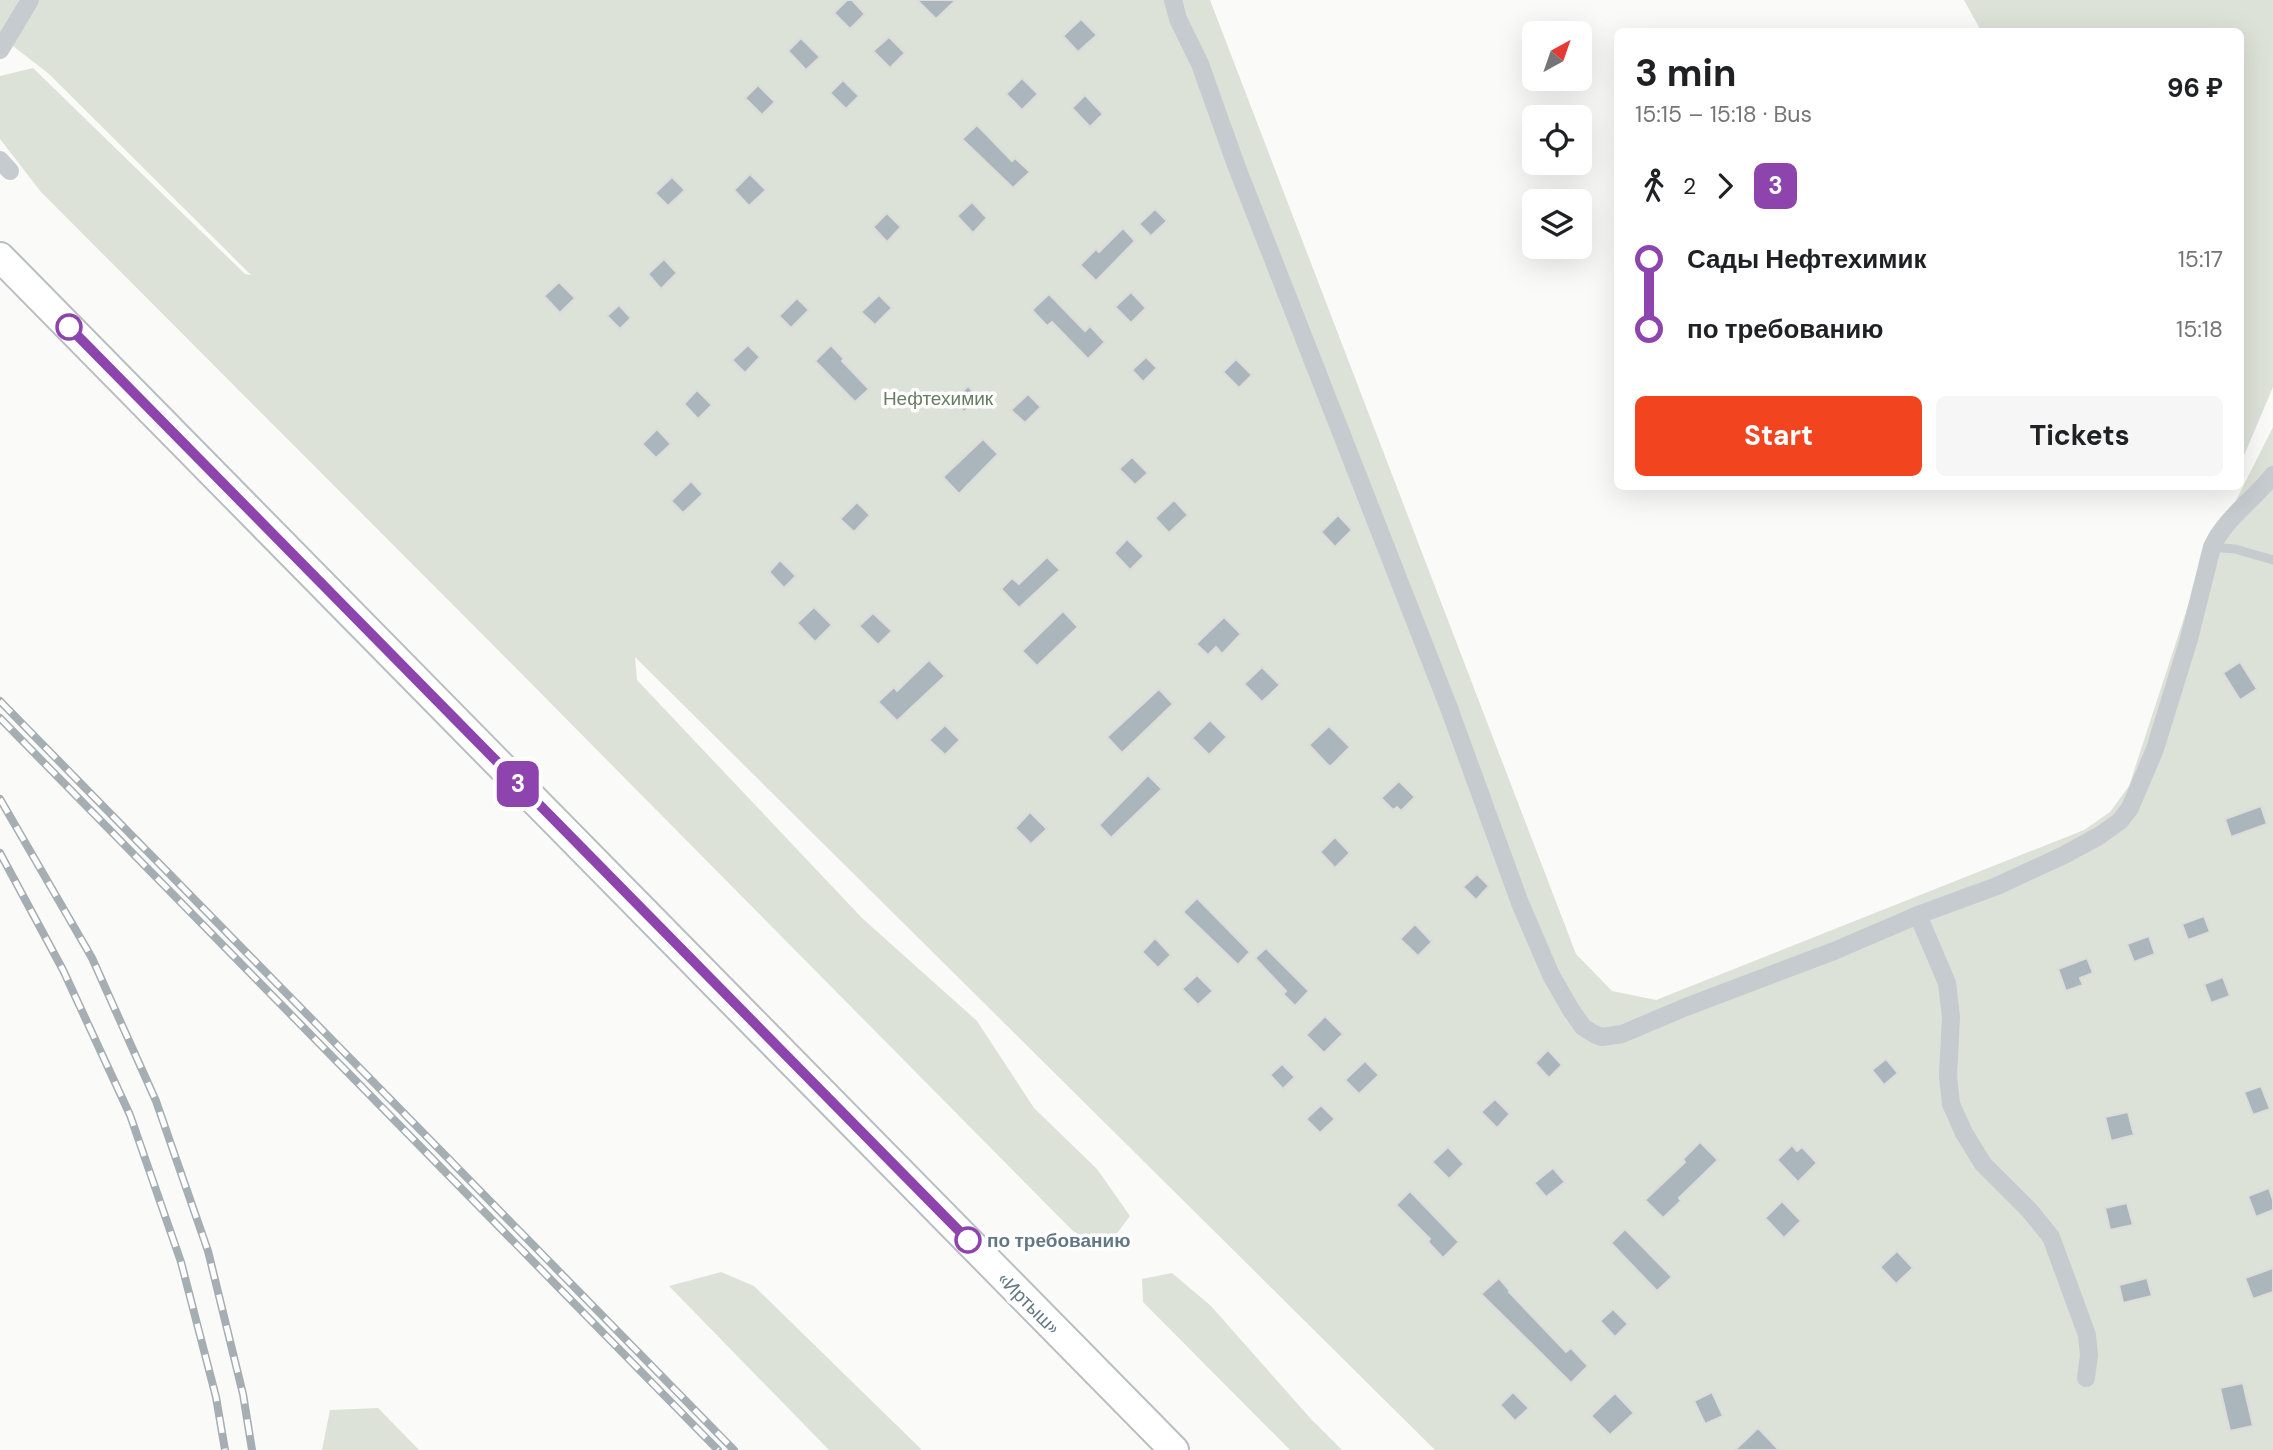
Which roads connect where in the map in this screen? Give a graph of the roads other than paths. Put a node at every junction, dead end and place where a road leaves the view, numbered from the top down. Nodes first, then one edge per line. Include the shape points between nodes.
1 (30, 0) edge
2 (1173, 0) edge
3 (0, 50) edge
4 (0, 257) edge
5 (2273, 475) edge
6 (2212, 547) junction
7 (2273, 560) edge
8 (1918, 915) junction
9 (2086, 1378) dead end
10 (1174, 1450) edge

1 - 3 street
2 - 8 street via 1444,695 1520,903 1551,975 1583,1027 1602,1037 1622,1034
4 - 10 main road, «Иртыш»
5 - 6 street via 2232,516
6 - 7 lane
6 - 8 street via 2155,749 2125,814 2099,836 2064,855
8 - 9 street via 1947,983 1951,1104 1983,1164 2051,1237 2087,1335

